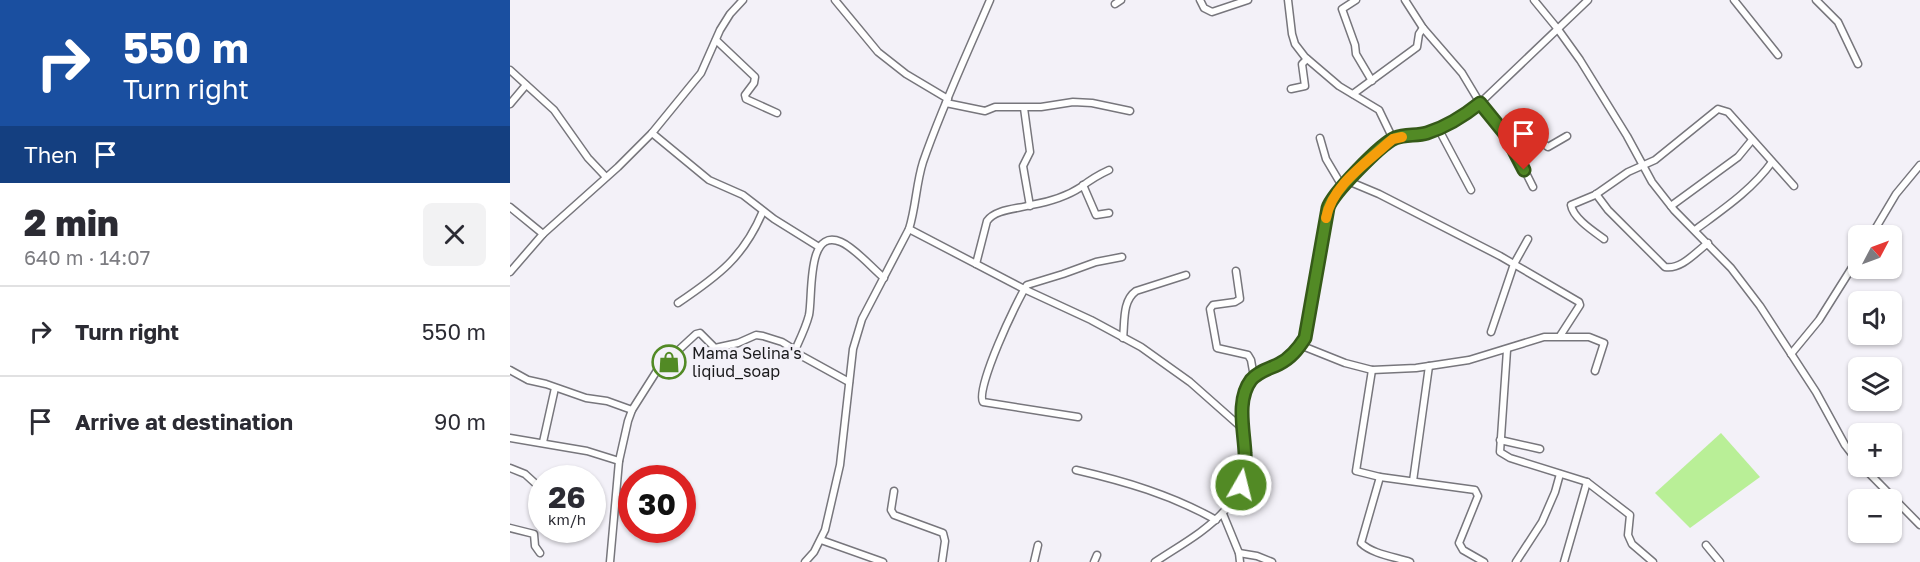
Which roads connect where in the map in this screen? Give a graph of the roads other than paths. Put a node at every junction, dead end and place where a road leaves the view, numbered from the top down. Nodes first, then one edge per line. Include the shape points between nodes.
1 (743, 0) edge
2 (836, 0) edge
3 (981, 0) edge
4 (1200, 0) edge
5 (1248, 0) edge
6 (1288, 0) edge
7 (1356, 0) edge
8 (1405, 0) edge
9 (1534, 0) edge
10 (1588, 0) edge
11 (1734, 0) edge
12 (1816, 0) edge
13 (989, 2) edge
14 (1423, 28) junction
15 (1557, 28) junction
16 (716, 40) junction
17 (1778, 56) dead end
18 (1307, 59) junction
19 (1858, 64) dead end
20 (510, 70) edge
21 (1372, 81) junction
22 (526, 85) junction
23 (1291, 89) dead end
24 (1353, 94) junction
25 (947, 101) junction
26 (1480, 103) junction
27 (510, 104) edge
28 (1024, 108) junction
29 (1130, 111) dead end
30 (777, 113) dead end
31 (1438, 128) junction
32 (652, 133) junction
33 (1506, 135) junction
34 (1567, 136) dead end
35 (1320, 138) dead end
36 (1393, 139) junction
37 (1752, 140) junction
38 (1772, 162) junction
39 (1643, 165) junction
40 (1920, 165) edge
41 (1109, 170) dead end
42 (606, 177) junction
43 (1347, 181) junction
44 (1083, 185) junction
45 (1342, 186) junction
46 (1794, 186) dead end
47 (1533, 187) dead end
48 (1471, 190) dead end
49 (1596, 194) junction
50 (1030, 206) junction
51 (1671, 206) junction
52 (510, 207) edge
53 (763, 211) junction
54 (1109, 213) dead end
55 (1878, 225) edge
56 (909, 230) junction
57 (1695, 230) junction
58 (543, 234) junction
59 (1528, 239) dead end
60 (1604, 239) dead end
61 (1708, 243) junction
62 (819, 247) junction
63 (1122, 257) dead end
64 (976, 264) junction
65 (1514, 264) junction
66 (1236, 271) dead end
67 (510, 272) edge
68 (1848, 274) edge
69 (1186, 275) dead end
70 (884, 278) junction
71 (1024, 289) junction
72 (678, 303) dead end
73 (1491, 332) dead end
74 (1560, 336) junction
75 (1123, 338) junction
76 (1300, 345) junction
77 (795, 350) junction
78 (1507, 350) junction
79 (1791, 354) junction
80 (1429, 366) junction
81 (510, 370) edge
82 (1372, 370) junction
83 (1595, 371) dead end
84 (1254, 377) junction
85 (849, 382) junction
86 (555, 388) junction
87 (632, 410) junction
88 (1078, 417) dead end
89 (1242, 428) junction
90 (510, 438) edge
91 (1500, 440) junction
92 (543, 442) junction
93 (1540, 449) dead end
94 (1848, 449) edge
95 (619, 461) junction
96 (510, 468) edge
97 (1076, 470) dead end
98 (1560, 474) junction
99 (528, 477) edge
100 (1380, 477) junction
101 (1874, 477) edge
102 (1413, 481) junction
103 (1587, 482) junction
104 (894, 491) dead end
105 (1223, 514) junction
106 (1216, 520) junction
107 (1920, 524) edge
108 (510, 528) edge
109 (820, 540) junction
110 (1038, 545) dead end
111 (1706, 545) dead end
112 (540, 553) dead end
113 (1239, 553) junction
114 (1097, 555) dead end
115 (610, 562) edge
116 (805, 562) edge
117 (883, 562) edge
118 (942, 562) edge
119 (1034, 562) edge
120 (1094, 562) edge
121 (1155, 562) edge
122 (1240, 562) edge
123 (1272, 562) edge
124 (1410, 562) edge
125 (1484, 562) edge
126 (1516, 562) edge
127 (1564, 562) edge
128 (1653, 562) edge
129 (1720, 562) edge

1 - 16 street
2 - 25 street via 878,52
3 - 13 street
4 - 5 street via 1212,12
6 - 18 street via 1295,44
7 - 21 street via 1342,9 1356,54
8 - 14 street
9 - 15 street
10 - 15 street
11 - 17 street
12 - 19 street via 1838,22
13 - 25 street
14 - 21 street via 1417,47
14 - 26 street via 1462,73
15 - 26 street
15 - 39 street
16 - 30 street via 755,77 746,99
16 - 32 street via 701,73
18 - 23 street via 1302,64 1305,86
18 - 24 street
20 - 22 street
21 - 24 street
22 - 27 street
22 - 42 street via 554,110
24 - 36 street via 1382,113
25 - 28 street via 986,111 996,107
25 - 56 street via 922,164
26 - 31 street
26 - 33 street
28 - 29 street via 1073,102
28 - 50 street via 1030,152 1023,166
31 - 36 street
31 - 48 street
32 - 42 street
32 - 53 street via 709,180 743,195
33 - 34 street via 1529,132 1548,147
33 - 47 street
35 - 45 street via 1321,149
36 - 43 street
37 - 38 street
37 - 39 street via 1728,112 1718,109 1655,160
37 - 51 street via 1738,157
38 - 46 street
38 - 57 street via 1740,196
39 - 49 street
39 - 51 street
40 - 55 street
41 - 44 street
42 - 58 street
43 - 45 street
43 - 65 street
44 - 50 street
44 - 54 street via 1095,215
45 - 76 street via 1328,208 1307,328
49 - 60 street via 1570,206 1589,229
49 - 61 street via 1665,267 1678,266
50 - 64 street via 989,218
51 - 57 street
52 - 58 street
53 - 62 street
53 - 72 street via 755,230 724,270
56 - 64 street
56 - 70 street
57 - 61 street
58 - 67 street
59 - 65 street
61 - 79 street via 1755,299
62 - 70 street via 828,240 843,243
62 - 77 street via 809,316
63 - 71 street via 1028,284
64 - 71 street
65 - 73 street
65 - 74 street via 1580,303
66 - 84 street via 1240,299 1213,305 1210,313 1217,348 1248,356
68 - 79 street via 1819,320
69 - 75 street via 1131,295
70 - 85 street via 862,319
71 - 75 street
71 - 88 street via 992,360 981,401
74 - 78 street via 1537,338
74 - 83 street via 1589,337 1604,343
75 - 89 street via 1190,382
76 - 82 street
76 - 84 street via 1288,358
77 - 85 street
77 - 87 street via 756,335 715,348 698,332 658,369
78 - 80 street
78 - 91 street
79 - 94 street
80 - 82 street
80 - 102 street
81 - 86 street
82 - 100 street via 1356,469 1360,474
84 - 89 street via 1245,393
85 - 109 street via 840,465
86 - 87 street
86 - 92 street
87 - 95 street
89 - 105 street via 1243,477
90 - 92 street
91 - 93 street
91 - 98 street via 1503,456
92 - 95 street
95 - 115 street
96 - 99 street
97 - 106 street via 1144,488 1193,506
98 - 103 street
98 - 126 street via 1542,522
100 - 102 street
100 - 124 street via 1361,543
101 - 107 street
102 - 125 street via 1477,491 1459,543 1463,550
103 - 127 street
103 - 128 street via 1630,514 1628,535 1632,544
104 - 118 street via 894,515 943,532
105 - 106 street
105 - 113 street
106 - 121 street
108 - 112 street via 534,534
109 - 116 street
109 - 117 street
110 - 119 street
111 - 129 street
113 - 122 street
113 - 123 street
114 - 120 street

